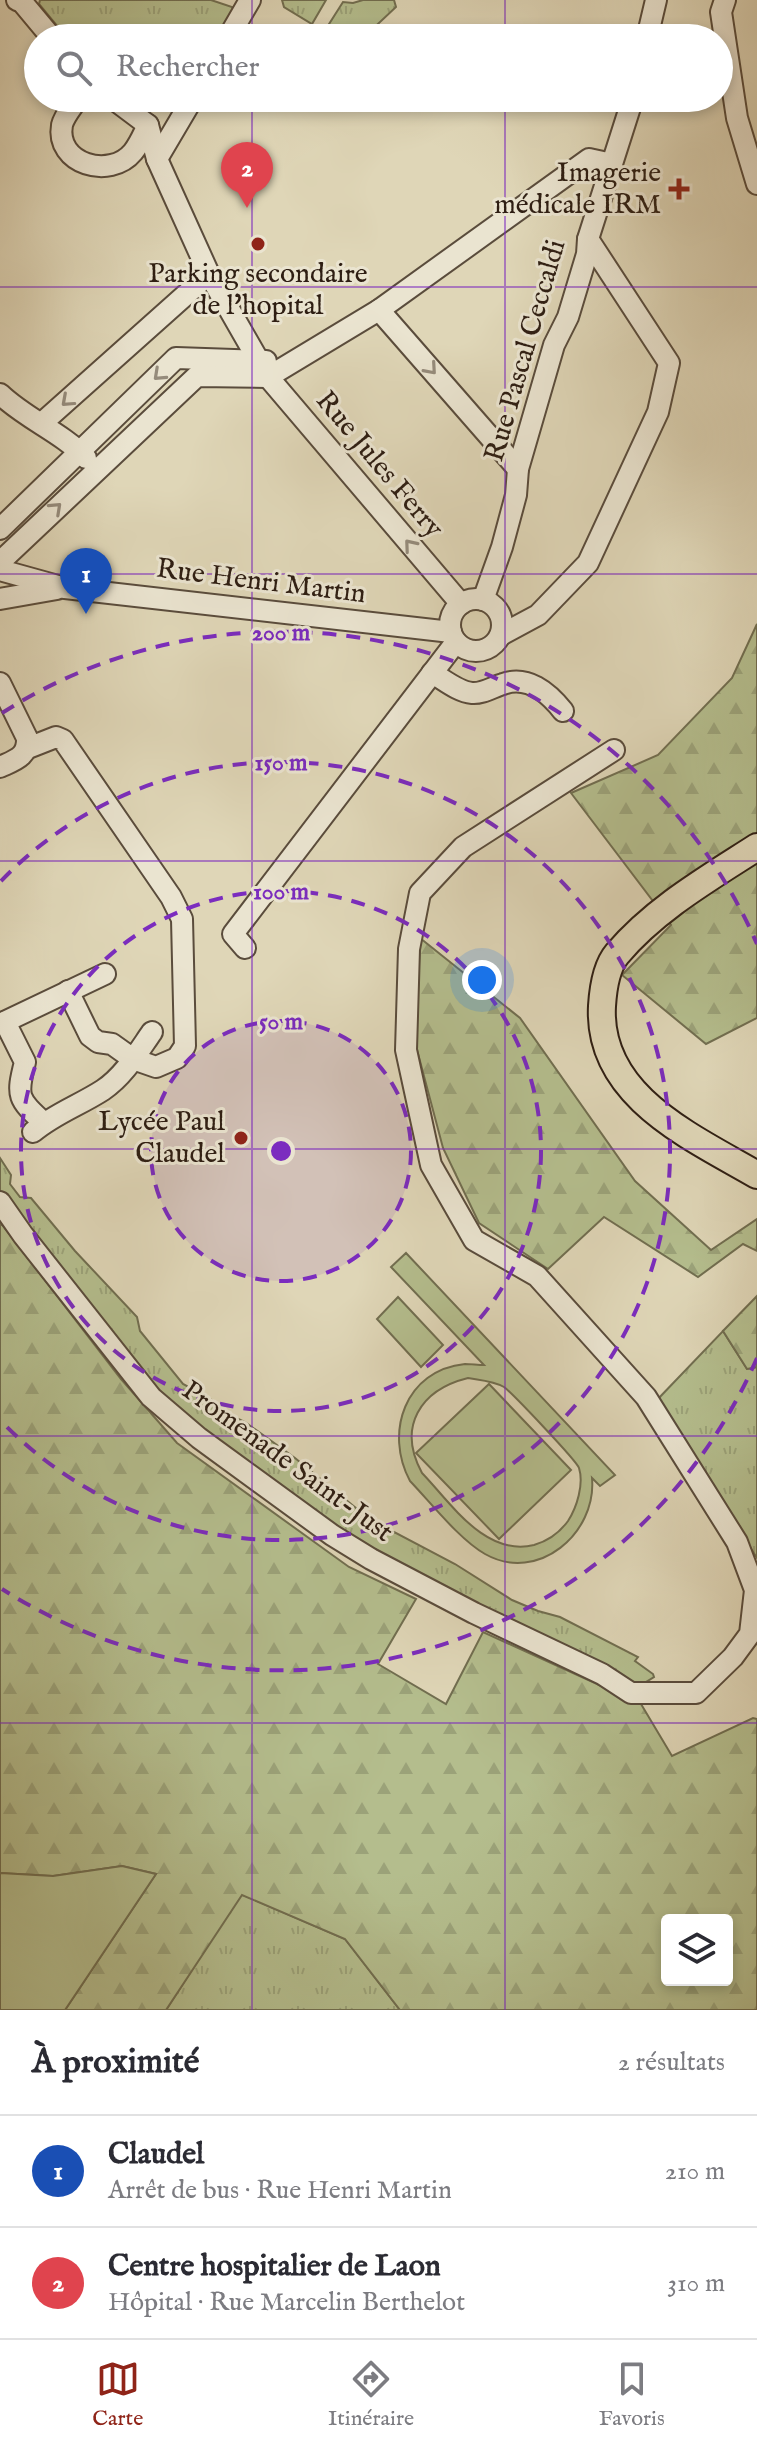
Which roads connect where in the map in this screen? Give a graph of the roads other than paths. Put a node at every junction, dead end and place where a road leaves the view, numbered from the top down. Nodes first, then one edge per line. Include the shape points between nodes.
1 (250, 0) edge
2 (656, 0) edge
3 (725, 0) edge
4 (26, 3) edge
5 (42, 24) edge
6 (236, 24) edge
7 (650, 24) edge
8 (723, 24) edge
9 (733, 92) edge
10 (69, 112) edge
11 (131, 112) edge
12 (185, 112) edge
13 (629, 112) edge
14 (148, 125) junction
15 (157, 159) junction
16 (612, 164) junction
17 (757, 184) edge
18 (588, 239) junction
19 (209, 274) junction
20 (379, 310) junction
21 (263, 369) junction
22 (0, 394) edge
23 (42, 423) junction
24 (79, 451) junction
25 (518, 469) junction
26 (97, 470) junction
27 (0, 529) edge
28 (0, 562) edge
29 (0, 573) edge
30 (0, 587) edge
31 (65, 588) junction
32 (0, 599) edge
33 (483, 600) junction
34 (461, 604) junction
35 (501, 635) junction
36 (454, 637) junction
37 (432, 673) junction
38 (0, 683) edge
39 (563, 711) dead end
40 (28, 748) junction
41 (614, 750) dead end
42 (0, 767) edge
43 (757, 847) edge
44 (245, 948) dead end
45 (105, 974) dead end
46 (68, 991) junction
47 (2, 1023) edge
48 (152, 1032) dead end
49 (133, 1059) junction
50 (757, 1175) edge
51 (0, 1202) edge

1 - 6 street
2 - 7 street
3 - 8 street
4 - 5 street
9 - 17 street
10 - 14 street via 62,124 63,138 69,151 91,167 104,168 133,153
11 - 14 street
12 - 15 street
13 - 16 street, Rue Pascal Ceccaldi
14 - 15 street, Rue Jules Ferry
15 - 19 street, Rue Jules Ferry
16 - 18 street, Rue Pascal Ceccaldi
16 - 20 street via 589,159
18 - 25 street, Rue Pascal Ceccaldi
18 - 35 street via 669,363 658,412 588,563 538,615
19 - 21 street, Rue Jules Ferry
19 -> 23 street
20 - 21 street via 290,364
20 -> 25 street
21 -> 24 street via 176,358
21 - 26 street via 197,376
34 -> 21 street, Rue Jules Ferry
22 - 23 street
23 - 24 street
24 - 26 street
24 - 27 street
25 - 33 street, Rue Pascal Ceccaldi via 516,495
28 -> 26 street
29 - 30 street
29 - 31 street, Rue Henri Martin
31 - 32 street, Rue Henri Martin
31 - 36 street, Rue Henri Martin
33 - 34 street
33 - 35 street via 501,617
34 - 36 street via 452,617
35 - 36 street via 481,651 463,648
36 - 37 street
37 - 39 street via 466,692 514,680 533,685
37 - 44 street via 233,934
38 - 40 street
40 - 42 street
40 - 49 street via 56,737 63,740 182,919 185,1046 177,1058 156,1067
41 - 51 street, Promenade Saint-Just via 463,847 420,893 409,949 406,1050 431,1165 474,1240 537,1276 646,1397 737,1542 755,1590 750,1634 696,1693 631,1693 332,1535 151,1397
43 - 50 main road via 680,897 615,956 603,989 601,1022 624,1082 658,1116
45 - 46 street
46 - 47 street
46 - 49 street via 90,1036
47 - 49 street via 25,1062 19,1089 39,1127 106,1088
48 - 49 street

